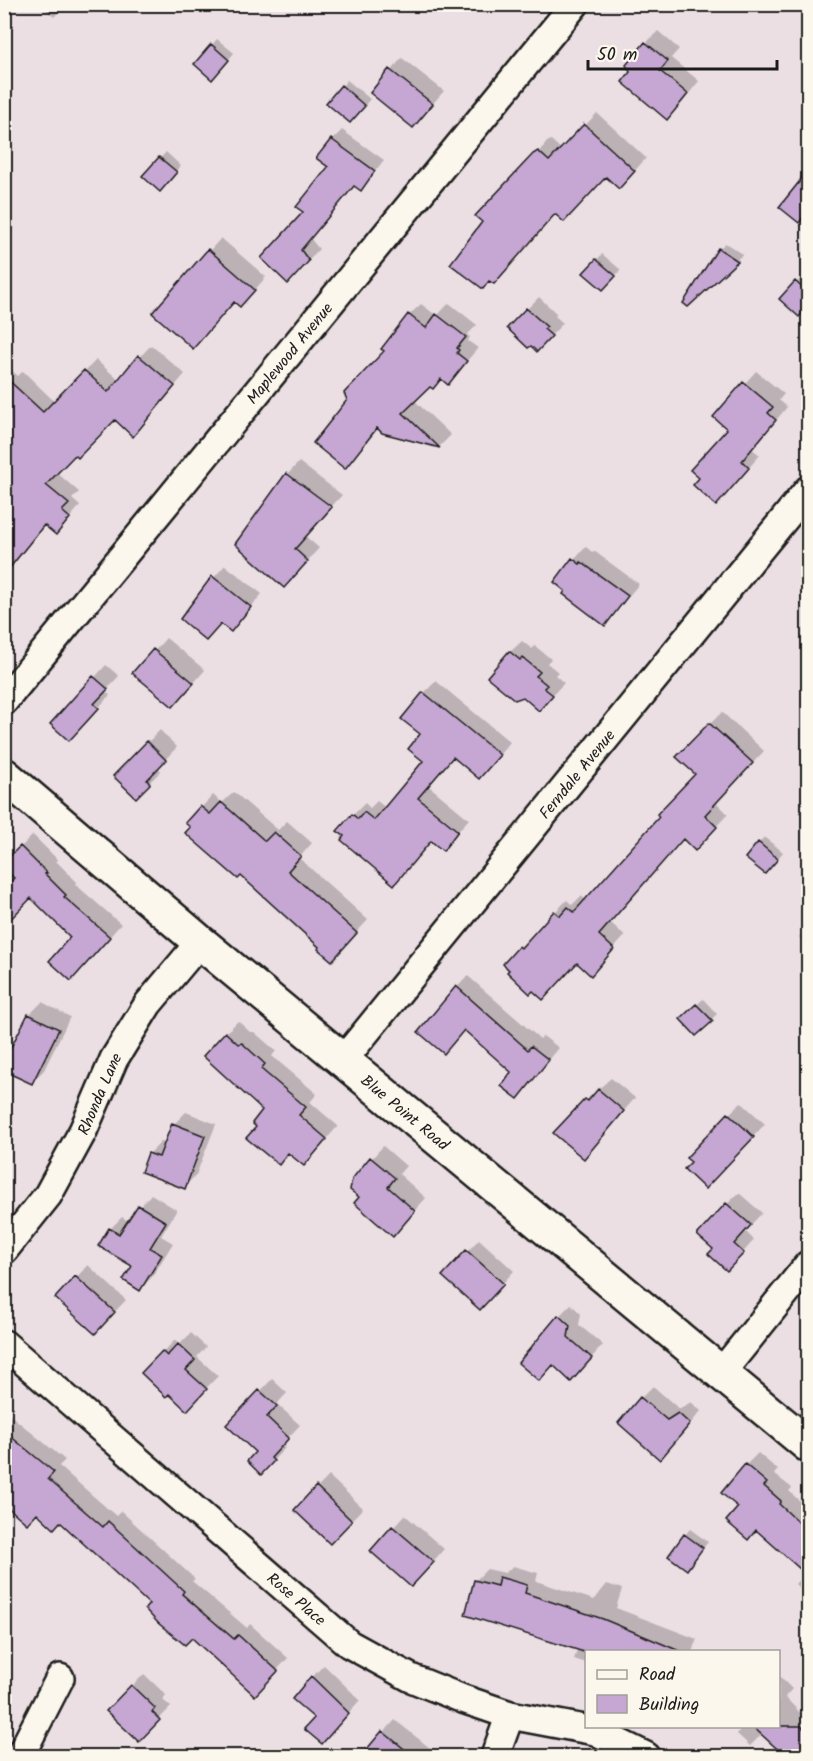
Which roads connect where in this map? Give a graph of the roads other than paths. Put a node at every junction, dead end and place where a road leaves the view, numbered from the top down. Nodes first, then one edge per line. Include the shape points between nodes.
1 (575, 4) edge
2 (808, 490) edge
3 (4, 701) edge
4 (4, 775) edge
5 (200, 942) junction
6 (344, 1059) junction
7 (4, 1250) edge
8 (808, 1265) edge
9 (4, 1344) edge
10 (720, 1373) junction
11 (808, 1445) edge
12 (60, 1678) dead end
13 (510, 1715) junction
14 (20, 1756) edge
15 (495, 1756) edge
16 (646, 1756) edge

1 - 3 street, Maplewood Avenue
2 - 6 street, Ferndale Avenue
4 - 5 street, Blue Point Road
5 - 6 street, Blue Point Road
5 - 7 street, Rhonda Lane via 148,1004 114,1059 83,1131 48,1195
6 - 10 street, Blue Point Road
8 - 10 street
9 - 13 street, Rose Place via 350,1644 411,1678
10 - 11 street, Blue Point Road
12 - 14 street
13 - 15 street
13 - 16 street, Rose Place via 595,1731

